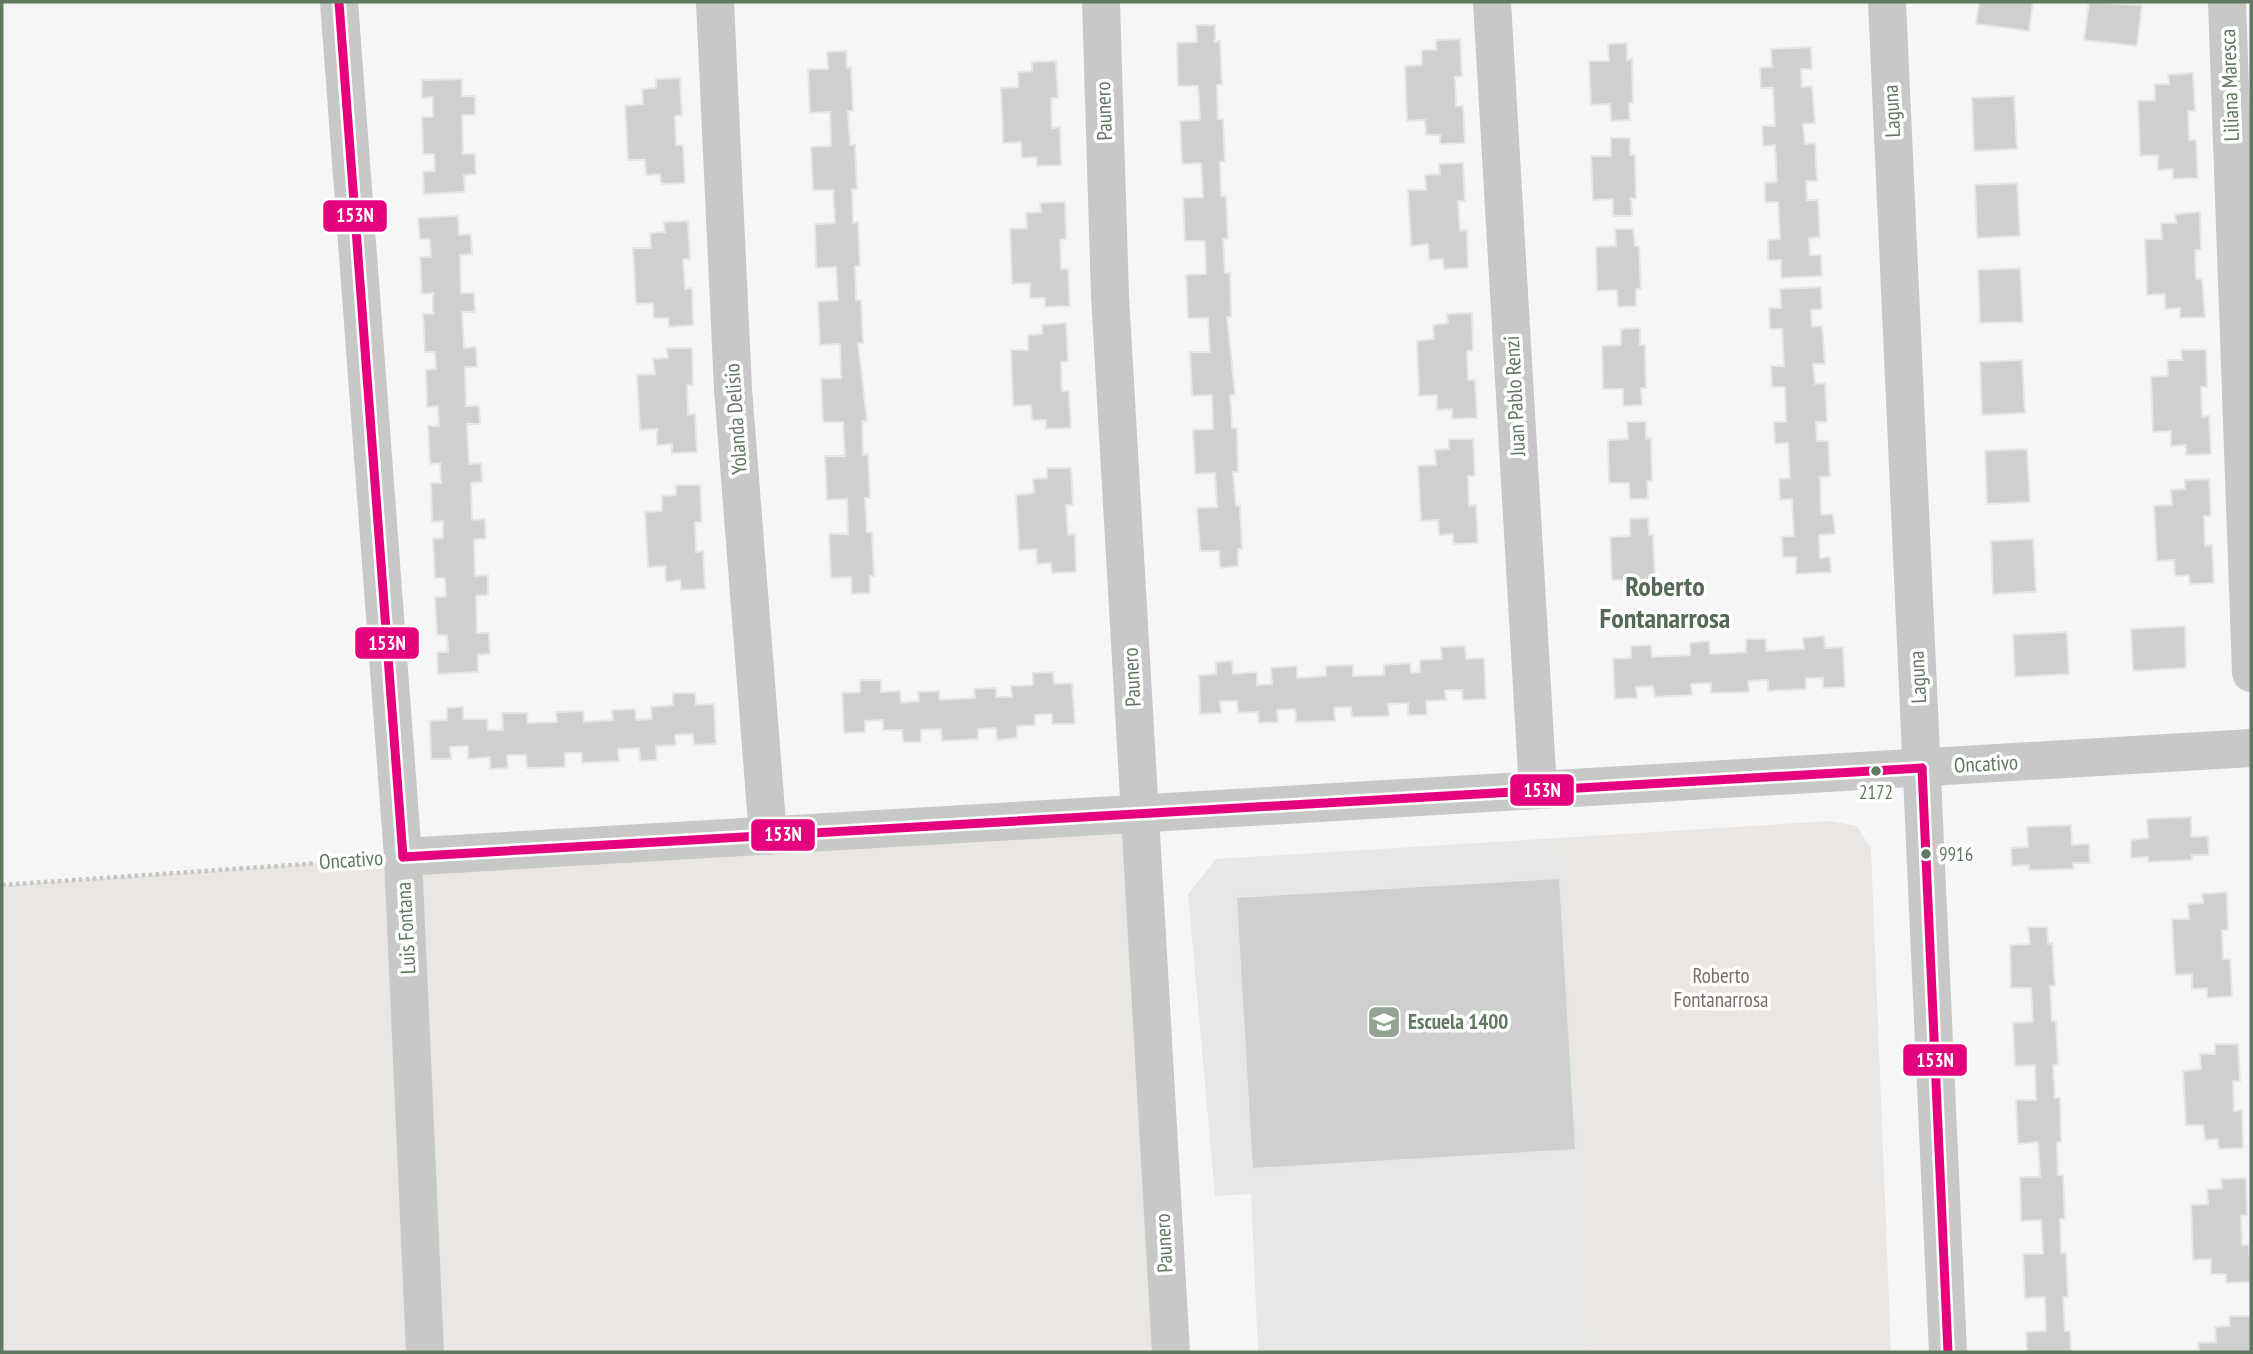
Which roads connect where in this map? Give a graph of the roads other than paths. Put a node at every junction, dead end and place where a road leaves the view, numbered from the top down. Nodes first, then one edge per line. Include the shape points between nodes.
1 (339, 2) edge
2 (715, 2) edge
3 (1101, 2) edge
4 (1492, 2) edge
5 (1887, 2) edge
6 (2227, 2) edge
7 (2251, 673) edge
8 (2251, 748) edge
9 (1922, 768) junction
10 (1538, 790) junction
11 (1139, 814) junction
12 (768, 836) junction
13 (403, 857) junction
14 (425, 1352) edge
15 (1171, 1352) edge
16 (1948, 1352) edge

1 - 13 street, Luis Fontana
2 - 12 street, Yolanda Delisio via 733,389
3 - 11 street, Paunero via 1110,296
4 - 10 street, Juan Pablo Renzi
5 - 9 street, Laguna
6 - 7 street, Liliana Maresca
8 - 9 street, Oncativo
9 - 10 street, Oncativo
9 - 16 street, Laguna
10 - 11 street, Oncativo
11 - 12 street, Oncativo
11 - 15 street, Paunero
12 - 13 street, Oncativo
13 - 14 street, Luis Fontana

